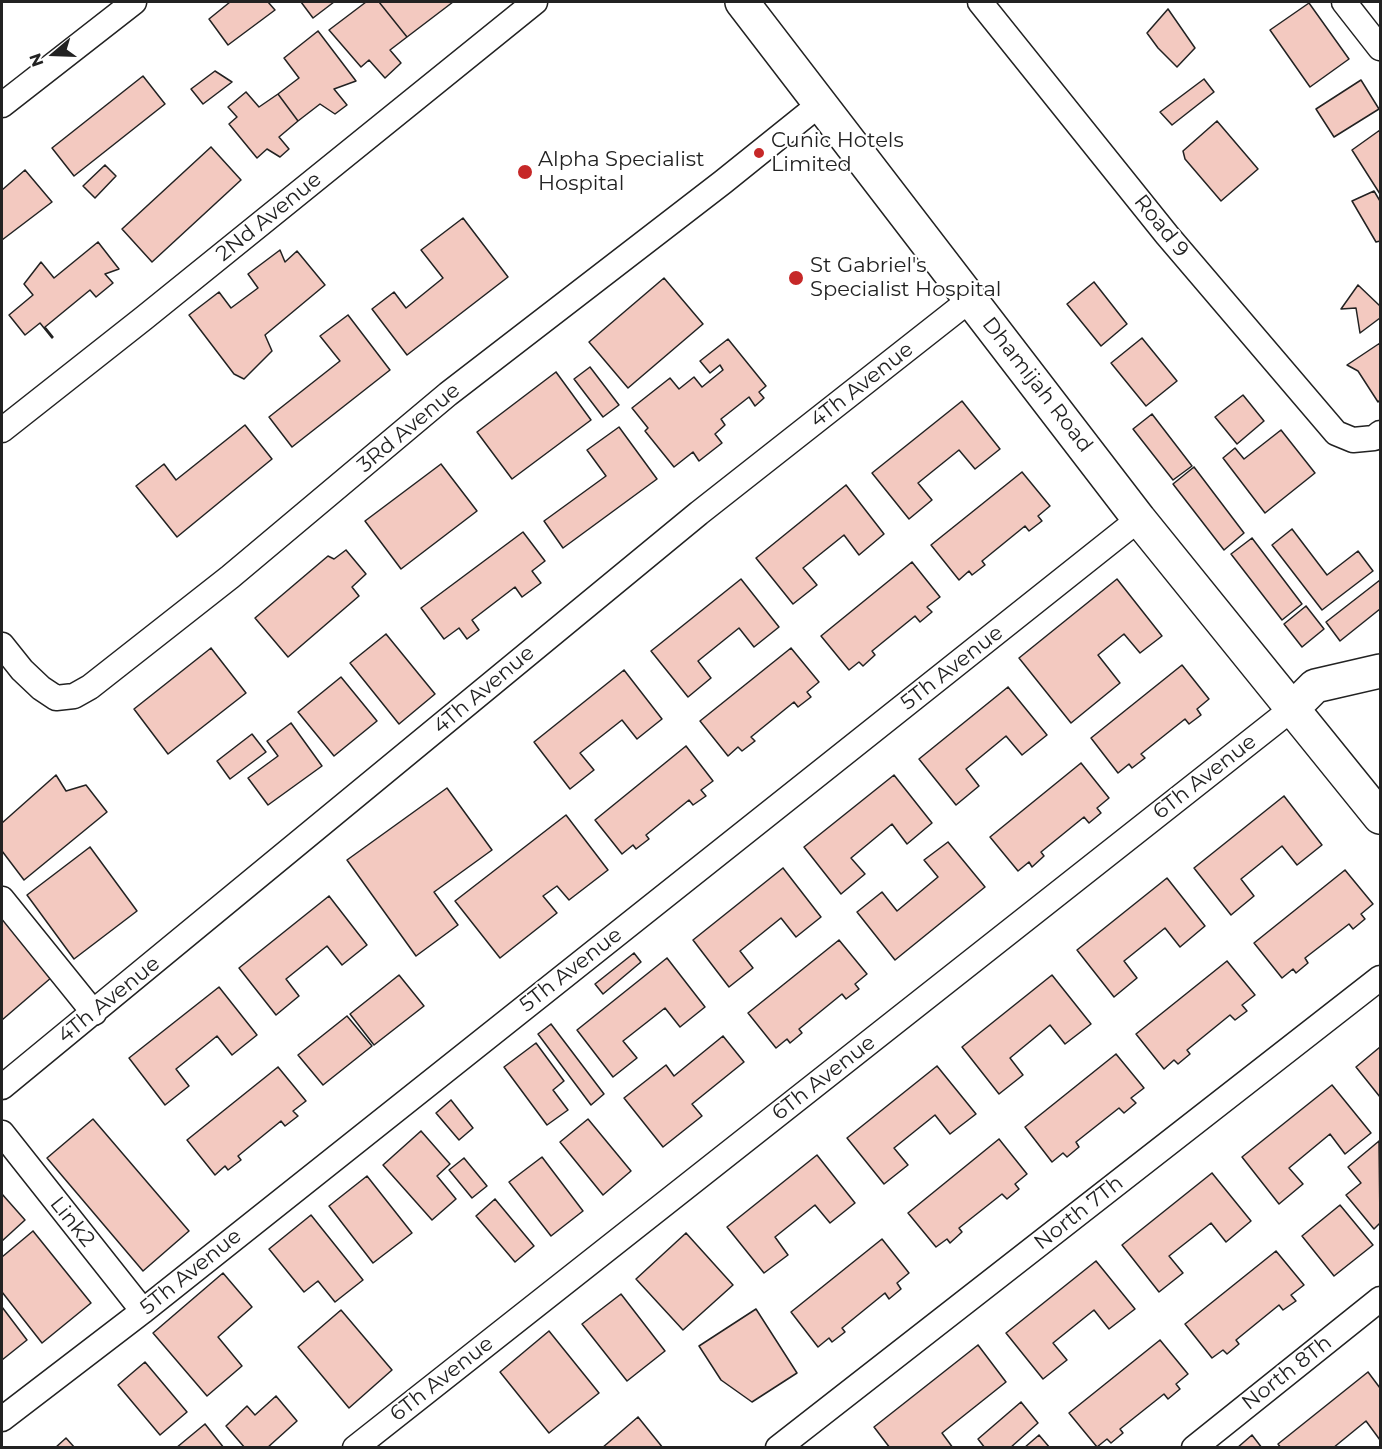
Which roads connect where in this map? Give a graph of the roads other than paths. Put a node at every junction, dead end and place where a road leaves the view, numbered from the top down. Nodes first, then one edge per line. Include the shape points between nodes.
1 (134, 2) edge
2 (535, 2) edge
3 (980, 2) edge
4 (1344, 2) edge
5 (753, 5) edge
6 (1380, 48) edge
7 (820, 104) junction
8 (2, 105) edge
9 (970, 299) junction
10 (2, 430) edge
11 (1380, 434) edge
12 (1139, 519) junction
13 (2, 645) edge
14 (1380, 671) edge
15 (1293, 708) junction
16 (1380, 816) edge
17 (2, 899) edge
18 (1380, 978) edge
19 (94, 1013) junction
20 (2, 1087) edge
21 (2, 1133) edge
22 (1380, 1299) edge
23 (143, 1311) junction
24 (2, 1419) edge
25 (355, 1448) edge
26 (778, 1448) edge
27 (1194, 1448) edge

1 - 8 street
2 - 10 street, 2Nd Avenue
3 - 11 street, Road 9 via 1167,235 1336,433 1353,440
4 - 6 street
5 - 7 main road, Dhamijah Road
7 - 9 main road, Dhamijah Road
7 - 13 street, 3Rd Avenue via 448,394 230,577 90,687 74,696 56,698 40,688
9 - 12 main road, Dhamijah Road
9 - 19 street, 4Th Avenue via 699,513
12 - 15 main road, Dhamijah Road
12 - 23 street, 5Th Avenue
14 - 15 main road via 1316,686
15 - 16 main road, Dhamijah Road
15 - 25 street, 6Th Avenue
17 - 19 street
18 - 26 street, North 7Th
19 - 20 street, 4Th Avenue
21 - 23 street, Link2
22 - 27 street, North 8Th
23 - 24 street, 5Th Avenue

